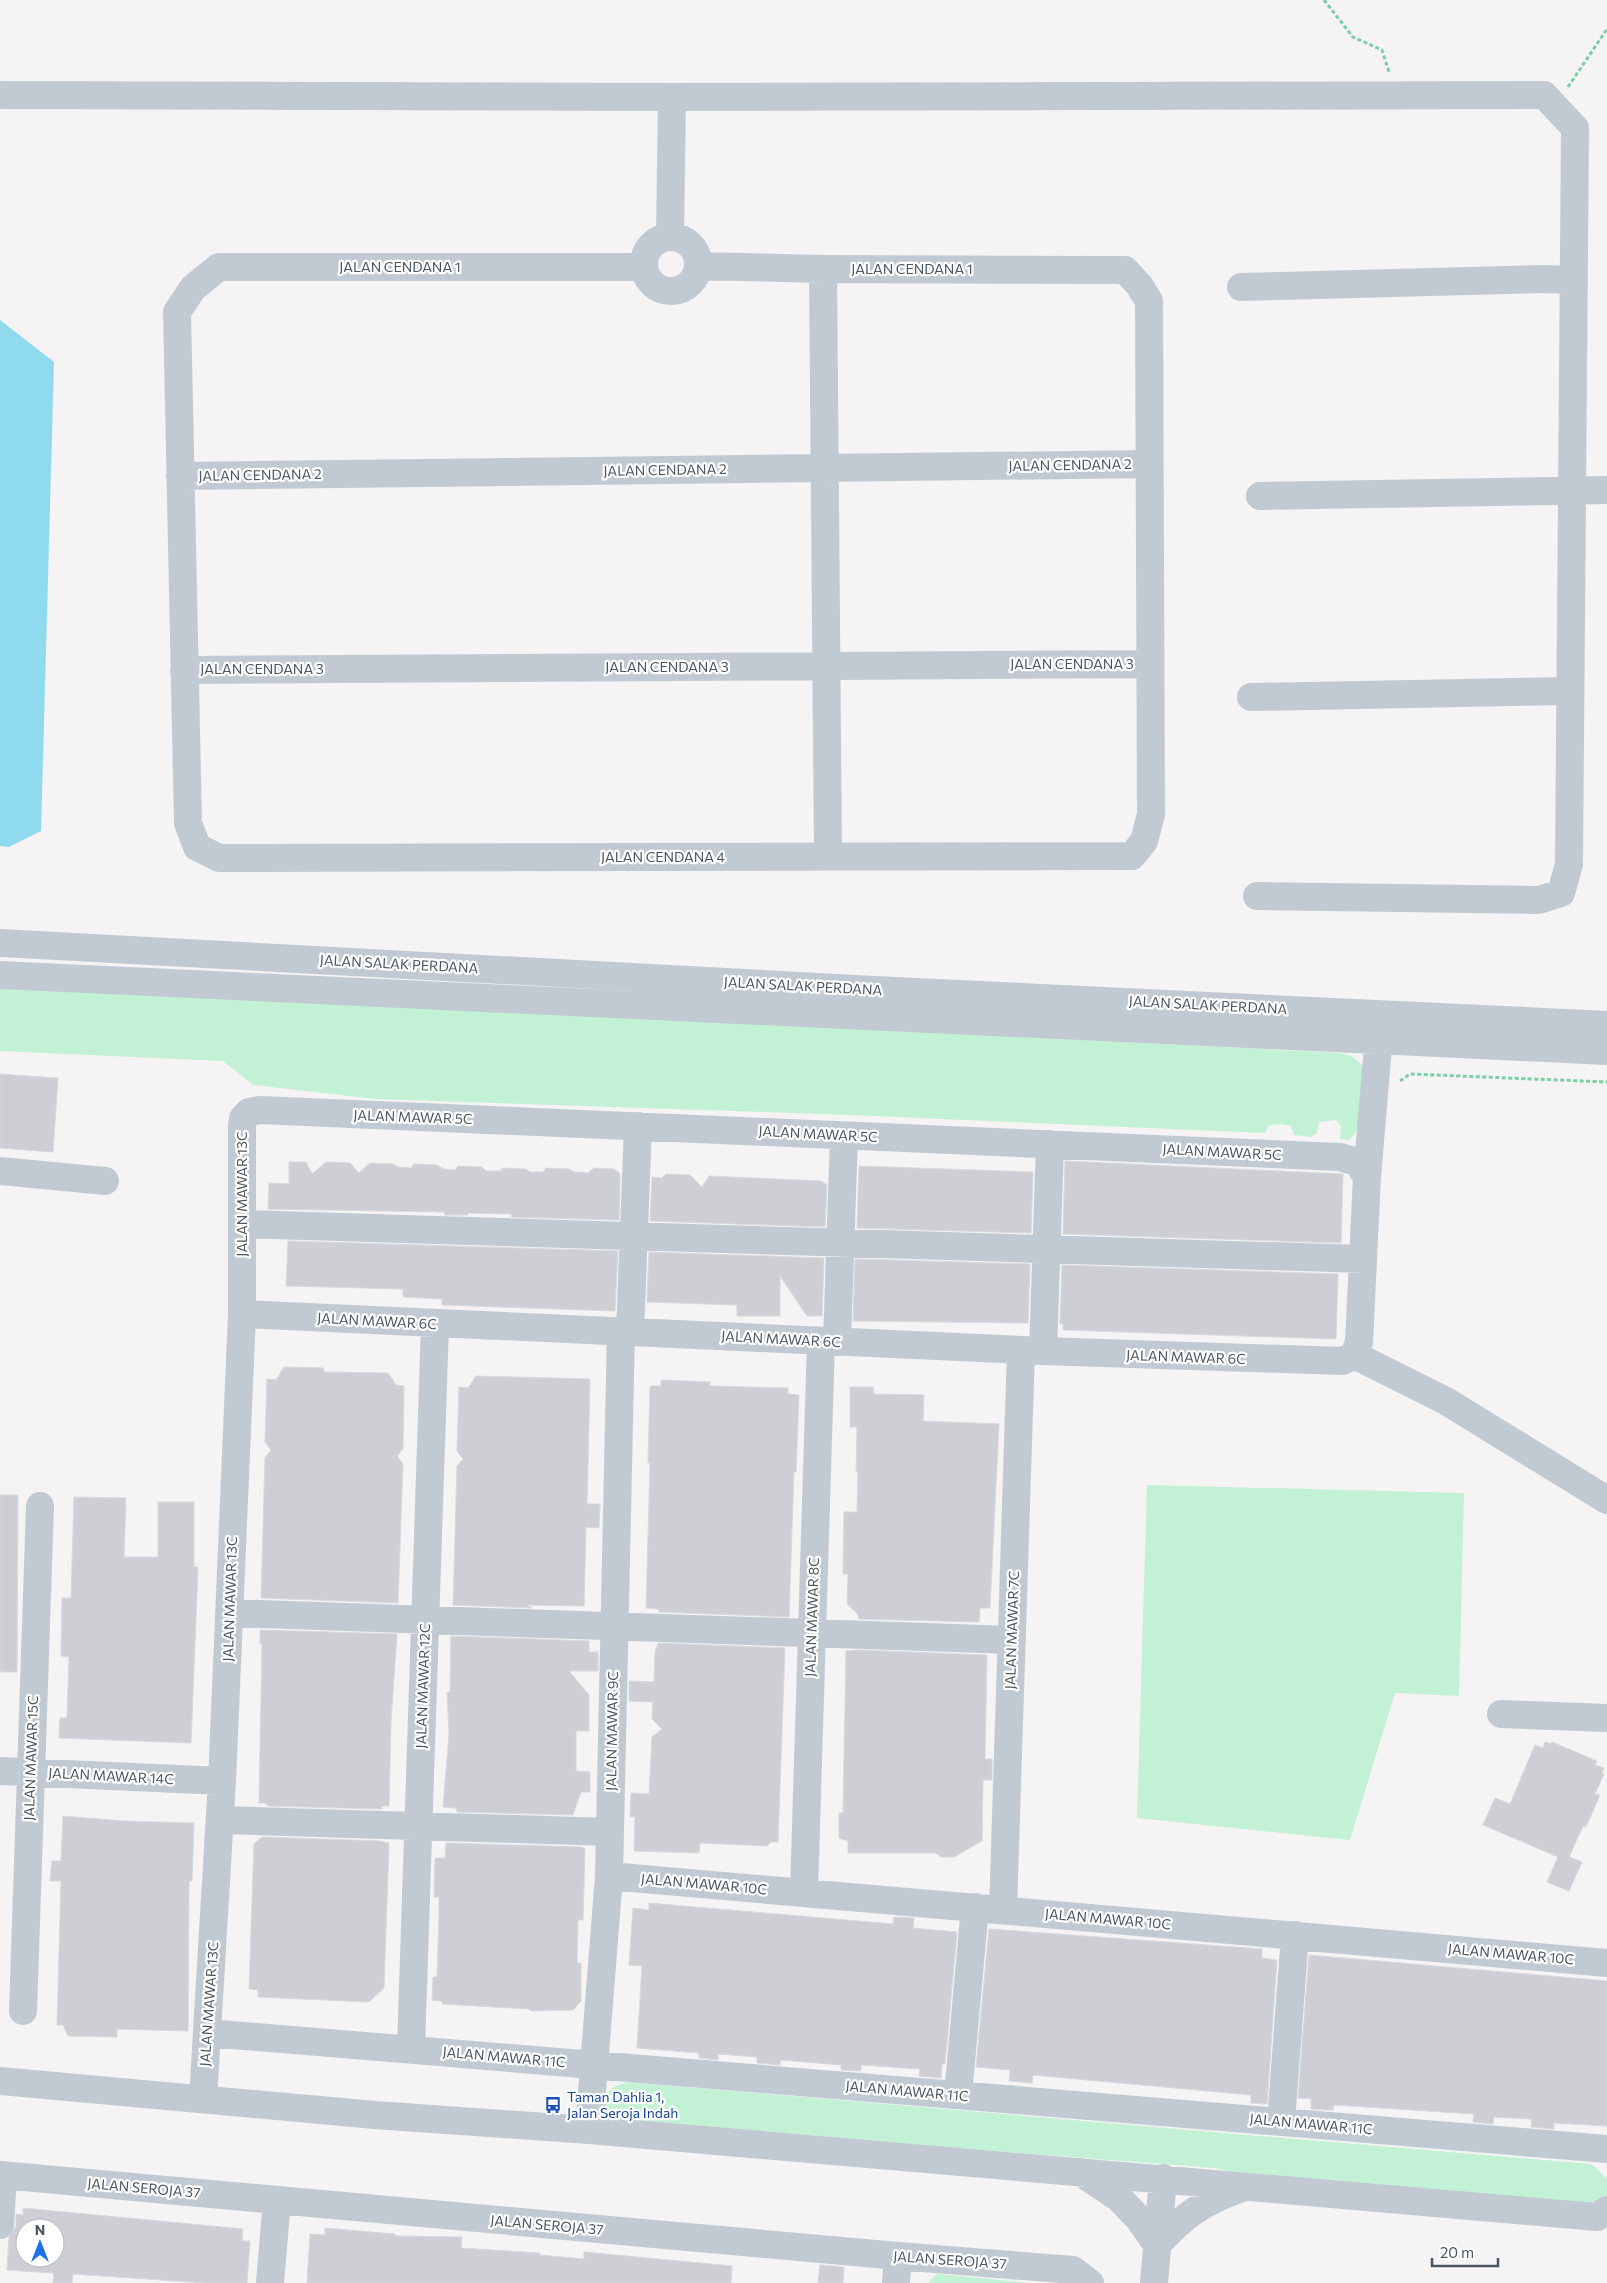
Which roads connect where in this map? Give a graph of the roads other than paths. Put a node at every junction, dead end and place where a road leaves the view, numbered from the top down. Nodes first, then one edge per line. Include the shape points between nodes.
1 (0, 95) edge
2 (672, 97) junction
3 (670, 237) junction
4 (698, 266) junction
5 (643, 267) junction
6 (823, 269) junction
7 (1574, 280) junction
8 (1241, 287) dead end
9 (1149, 464) junction
10 (825, 468) junction
11 (180, 476) junction
12 (1572, 490) junction
13 (1607, 490) edge
14 (1260, 496) dead end
15 (1150, 664) junction
16 (827, 666) junction
17 (184, 670) junction
18 (1570, 691) junction
19 (1251, 697) dead end
20 (828, 856) junction
21 (1257, 896) dead end
22 (0, 943) edge
23 (0, 975) edge
24 (1381, 1013) junction
25 (1607, 1025) edge
26 (1379, 1041) junction
27 (1607, 1051) edge
28 (260, 1110) joint
29 (638, 1126) junction
30 (844, 1136) junction
31 (1050, 1144) junction
32 (0, 1171) edge
33 (1367, 1177) junction
34 (105, 1181) dead end
35 (242, 1224) junction
36 (634, 1236) junction
37 (841, 1242) junction
38 (1047, 1249) junction
39 (1363, 1259) junction
40 (242, 1314) junction
41 (435, 1324) junction
42 (626, 1332) junction
43 (829, 1342) junction
44 (1032, 1351) junction
45 (1354, 1355) junction
46 (1607, 1500) edge
47 (40, 1506) dead end
48 (230, 1612) junction
49 (425, 1620) junction
50 (614, 1626) junction
51 (812, 1633) junction
52 (1012, 1640) junction
53 (1501, 1714) dead end
54 (1607, 1718) edge
55 (0, 1771) edge
56 (31, 1773) junction
57 (222, 1782) junction
58 (220, 1820) junction
59 (418, 1826) junction
60 (610, 1832) junction
61 (609, 1876) junction
62 (804, 1892) junction
63 (975, 1907) junction
64 (1003, 1910) junction
65 (1295, 1935) junction
66 (1607, 1963) edge
67 (23, 2011) dead end
68 (208, 2032) junction
69 (411, 2048) junction
70 (595, 2065) junction
71 (0, 2080) edge
72 (958, 2095) junction
73 (203, 2099) junction
74 (1281, 2122) junction
75 (589, 2130) junction
76 (1607, 2149) edge
77 (1079, 2172) junction
78 (2, 2175) edge
79 (1162, 2178) junction
80 (1248, 2186) junction
81 (277, 2200) junction
82 (1607, 2210) edge
83 (0, 2225) edge
84 (1157, 2245) junction
85 (898, 2256) junction
86 (270, 2283) edge
87 (896, 2283) edge
88 (1090, 2283) edge
89 (1154, 2283) edge

1 - 2 street
2 - 3 street
2 - 7 street via 1544,94 1575,128
3 - 4 street via 679,238 693,249
3 - 5 street via 661,239 647,250
4 - 5 street via 691,282 676,291 658,289 646,276
4 - 6 street, JALAN CENDANA 1
5 - 11 street, JALAN CENDANA 1 via 219,267 193,288 177,312
6 - 9 street, JALAN CENDANA 1 via 1125,270 1149,301
6 - 10 street
7 - 8 street
7 - 12 street
9 - 10 street, JALAN CENDANA 2
9 - 15 street
10 - 11 street, JALAN CENDANA 2
10 - 16 street
11 - 17 street
12 - 13 street
12 - 14 street
12 - 18 street
15 - 16 street, JALAN CENDANA 3
15 - 20 street, JALAN CENDANA 4 via 1151,814 1144,842 1132,856
16 - 17 street, JALAN CENDANA 3
16 - 20 street
17 - 20 street, JALAN CENDANA 4 via 188,823 197,847 219,858
18 - 19 street
18 - 21 street via 1569,864 1561,893 1539,900
22 - 24 street, JALAN SALAK PERDANA via 864,990
23 - 26 street, JALAN SALAK PERDANA
24 - 25 street, JALAN SALAK PERDANA
24 - 26 street
26 - 27 street, JALAN SALAK PERDANA
26 - 33 street
28 - 29 street, JALAN MAWAR 5C
28 - 35 street, JALAN MAWAR 13C via 249,1112 243,1118
29 - 30 street, JALAN MAWAR 5C
29 - 36 street, JALAN MAWAR 9C
30 - 31 street, JALAN MAWAR 5C
30 - 37 street, JALAN MAWAR 8C
31 - 33 street, JALAN MAWAR 5C via 1340,1157 1357,1162
31 - 38 street, JALAN MAWAR 7C
32 - 34 street
33 - 39 street
35 - 36 street
35 - 40 street, JALAN MAWAR 13C
36 - 37 street
36 - 42 street, JALAN MAWAR 9C
37 - 38 street
37 - 43 street, JALAN MAWAR 8C
38 - 39 street
38 - 44 street, JALAN MAWAR 7C
39 - 45 street via 1359,1342
40 - 41 street, JALAN MAWAR 6C
40 - 48 street, JALAN MAWAR 13C
41 - 42 street, JALAN MAWAR 6C
41 - 49 street, JALAN MAWAR 12C
42 - 43 street, JALAN MAWAR 6C
42 - 50 street, JALAN MAWAR 9C
43 - 44 street, JALAN MAWAR 6C
43 - 51 street, JALAN MAWAR 8C
44 - 45 street, JALAN MAWAR 6C via 1321,1362 1343,1362
44 - 52 street, JALAN MAWAR 7C
45 - 46 street via 1446,1401
47 - 56 street, JALAN MAWAR 15C
48 - 49 street
48 - 57 street, JALAN MAWAR 13C
49 - 50 street
49 - 59 street, JALAN MAWAR 12C
50 - 51 street
50 - 60 street, JALAN MAWAR 9C
51 - 52 street
51 - 62 street, JALAN MAWAR 8C
52 - 64 street, JALAN MAWAR 7C
53 - 54 street
55 - 56 street, JALAN MAWAR 14C
56 - 57 street, JALAN MAWAR 14C
56 - 67 street, JALAN MAWAR 15C
57 - 58 street, JALAN MAWAR 13C
58 - 59 street
58 - 68 street, JALAN MAWAR 13C
59 - 60 street
59 - 69 street, JALAN MAWAR 12C
60 - 61 street, JALAN MAWAR 9C
61 - 62 street, JALAN MAWAR 10C
61 - 70 street, JALAN MAWAR 9C
62 - 63 street, JALAN MAWAR 10C
63 - 64 street, JALAN MAWAR 10C
63 - 72 street
64 - 65 street, JALAN MAWAR 10C
65 - 66 street, JALAN MAWAR 10C
65 - 74 street
68 - 69 street, JALAN MAWAR 11C
68 - 73 street, JALAN MAWAR 13C
69 - 70 street, JALAN MAWAR 11C
70 - 72 street, JALAN MAWAR 11C
70 - 75 street, JALAN MAWAR 9C
71 - 73 street
72 - 74 street, JALAN MAWAR 11C
73 - 75 street
74 - 76 street, JALAN MAWAR 11C
75 - 77 street
77 - 79 street
77 - 84 street via 1120,2199
78 - 81 street, JALAN SEROJA 37
78 - 83 street
79 - 80 street
79 - 84 street
80 - 82 street via 1596,2217
80 - 84 street via 1215,2197 1186,2215
81 - 85 street, JALAN SEROJA 37
81 - 86 street
84 - 89 street
85 - 87 street
85 - 88 street, JALAN SEROJA 37 via 1073,2270

